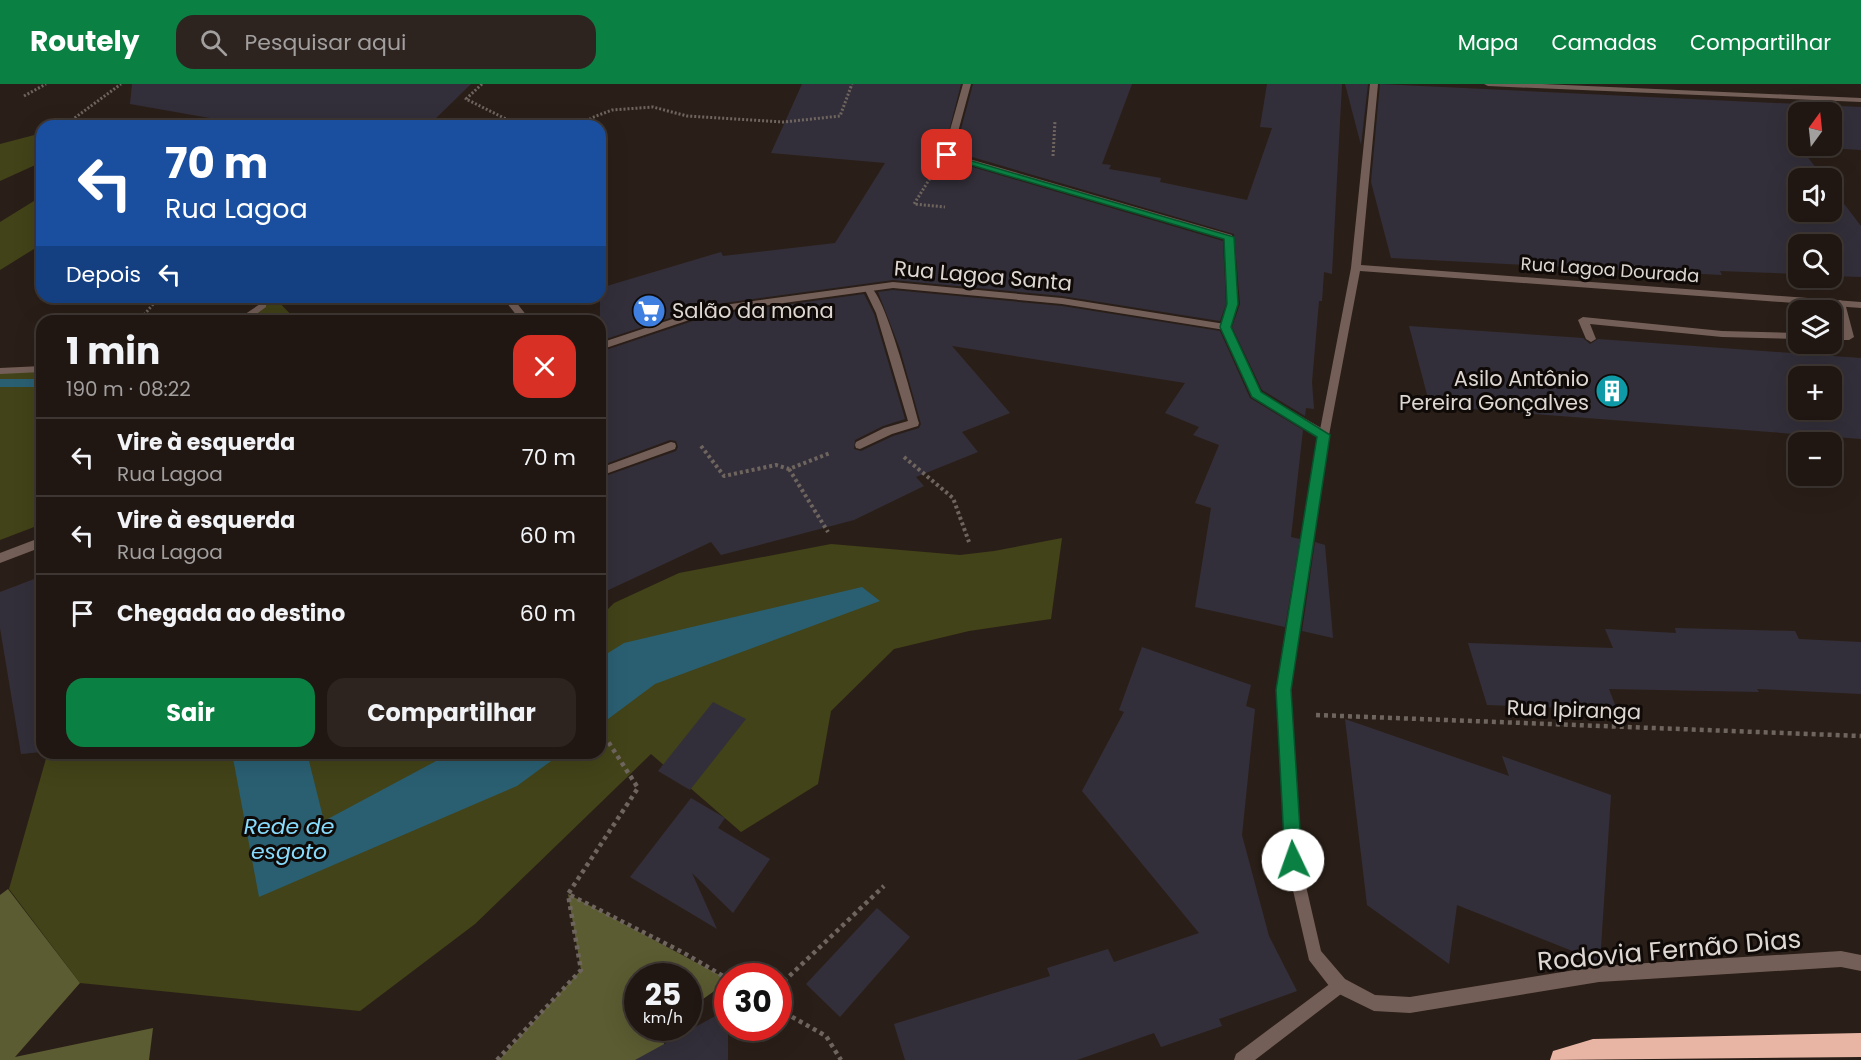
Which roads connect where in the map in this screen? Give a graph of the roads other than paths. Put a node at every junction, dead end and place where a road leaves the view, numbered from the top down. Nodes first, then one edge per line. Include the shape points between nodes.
1 (967, 84) edge
2 (1374, 84) edge
3 (1488, 84) edge
4 (1861, 100) edge
5 (1356, 268) junction
6 (870, 290) junction
7 (1799, 300) edge
8 (512, 303) edge
9 (1842, 303) edge
10 (263, 305) dead end
11 (1861, 305) edge
12 (1842, 311) edge
13 (249, 315) edge
14 (521, 315) edge
15 (1225, 327) junction
16 (1788, 336) edge
17 (1842, 337) edge
18 (1591, 339) dead end
19 (606, 345) edge
20 (36, 369) edge
21 (0, 371) edge
22 (1324, 435) junction
23 (860, 445) road end
24 (671, 446) road end
25 (606, 470) edge
26 (36, 544) edge
27 (0, 558) edge
28 (1861, 963) edge
29 (1339, 985) junction
30 (1861, 1045) edge
31 (1242, 1060) edge
32 (1562, 1060) edge

1 - 15 street via 947,155 1229,237 1233,304
2 - 5 street
3 - 4 street
5 - 7 street, Rua Lagoa Dourada
5 - 22 street
6 - 15 street, Rua Lagoa Santa via 893,285 1062,301
6 - 19 street, Rua Lagoa Santa via 709,310
6 - 23 street via 881,313 914,423 888,430
8 - 14 street
9 - 11 street, Rua Lagoa Dourada
10 - 13 street
12 - 17 street via 1849,337
15 - 22 street via 1256,394
16 - 18 street via 1722,334 1583,320
20 - 21 street
22 - 29 street via 1284,690 1293,860 1314,955
24 - 25 street
26 - 27 street
28 - 29 street, Rodovia Fernão Dias via 1841,959 1599,974 1410,1005 1374,1004
29 - 31 street
30 - 32 highway via 1593,1052

